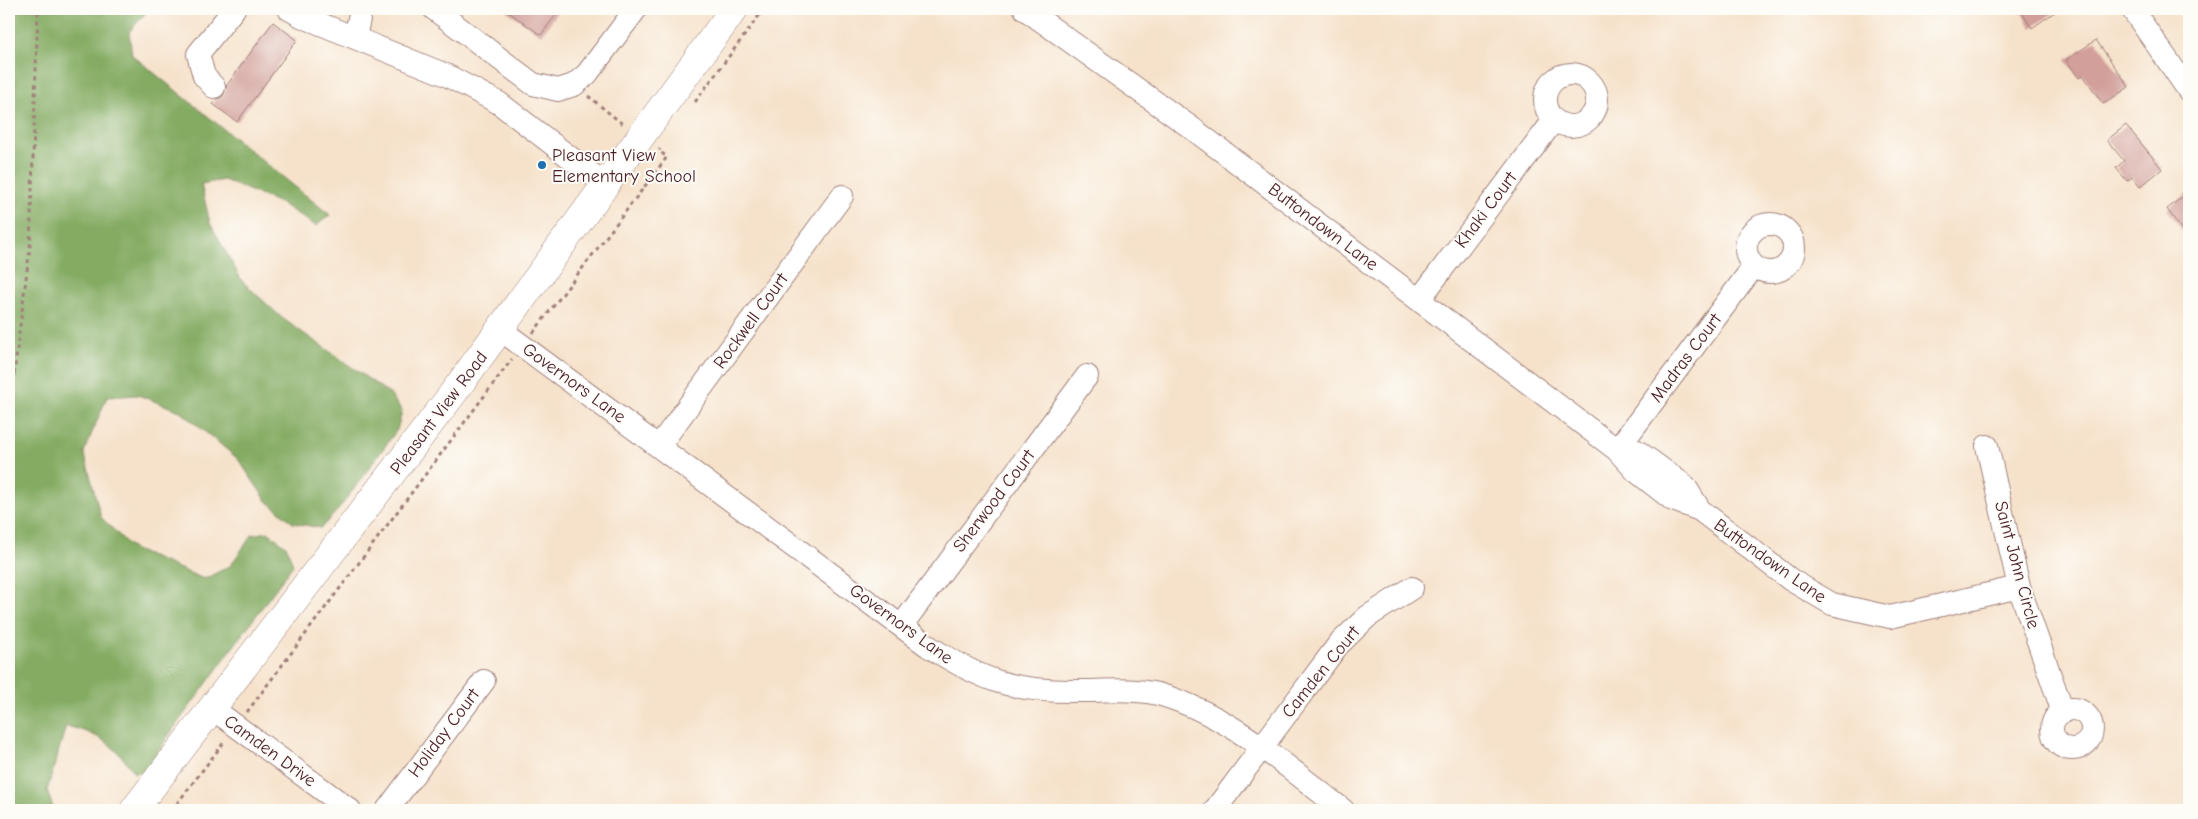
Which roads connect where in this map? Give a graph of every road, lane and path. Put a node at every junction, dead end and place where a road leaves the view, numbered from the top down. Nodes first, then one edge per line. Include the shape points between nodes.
1 (38, 9) edge
2 (234, 9) edge
3 (289, 9) edge
4 (362, 9) edge
5 (434, 9) edge
6 (636, 9) edge
7 (734, 9) edge
8 (764, 9) edge
9 (1025, 9) edge
10 (2132, 9) edge
11 (356, 38) junction
12 (574, 85) junction
13 (214, 87) dead end
14 (2189, 91) edge
15 (694, 104) dead end
16 (1554, 120) dead end
17 (624, 126) dead end
18 (665, 143) dead end
19 (606, 185) junction
20 (842, 196) dead end
21 (1754, 266) dead end
22 (1419, 300) junction
23 (512, 337) junction
24 (1087, 376) dead end
25 (9, 414) edge
26 (659, 446) junction
27 (1987, 446) dead end
28 (1617, 450) junction
29 (2019, 587) junction
30 (1412, 588) dead end
31 (902, 625) junction
32 (484, 681) dead end
33 (213, 709) junction
34 (2063, 712) dead end
35 (236, 726) junction
36 (1262, 748) junction
37 (134, 810) edge
38 (172, 810) edge
39 (350, 810) edge
40 (387, 810) edge
41 (1215, 810) edge
42 (1343, 810) edge

1 - 25 path via 30,247
2 - 13 street via 198,54 204,76
3 - 11 street
4 - 11 street
5 - 12 street via 533,84 558,90
6 - 12 street via 587,74
7 - 19 main road, Pleasant View Road
8 - 15 path
9 - 22 street, Buttondown Lane via 1193,129
10 - 14 street
11 - 19 street via 446,75 499,103
12 - 17 path
16 - 22 street, Khaki Court
18 - 23 path via 659,151 667,157
19 - 23 main road, Pleasant View Road
20 - 26 street, Rockwell Court
21 - 28 street, Madras Court
22 - 28 street, Buttondown Lane
23 - 26 street, Governors Lane
23 - 33 main road, Pleasant View Road
23 - 35 path
24 - 31 street, Sherwood Court
26 - 31 street, Governors Lane
27 - 29 street, Saint John Circle
28 - 29 street, Buttondown Lane via 1636,471 1674,500 1700,510 1791,580 1832,604 1890,617
29 - 34 street, Saint John Circle
30 - 36 street, Camden Court via 1367,616 1352,630
31 - 36 street, Governors Lane via 962,668 998,683 1028,690 1110,689 1156,694 1195,707 1228,724
32 - 40 street, Holiday Court
33 - 35 street, Camden Drive
33 - 37 main road, Pleasant View Road
35 - 38 path
35 - 39 street, Camden Drive
36 - 41 street
36 - 42 street, Governors Lane

